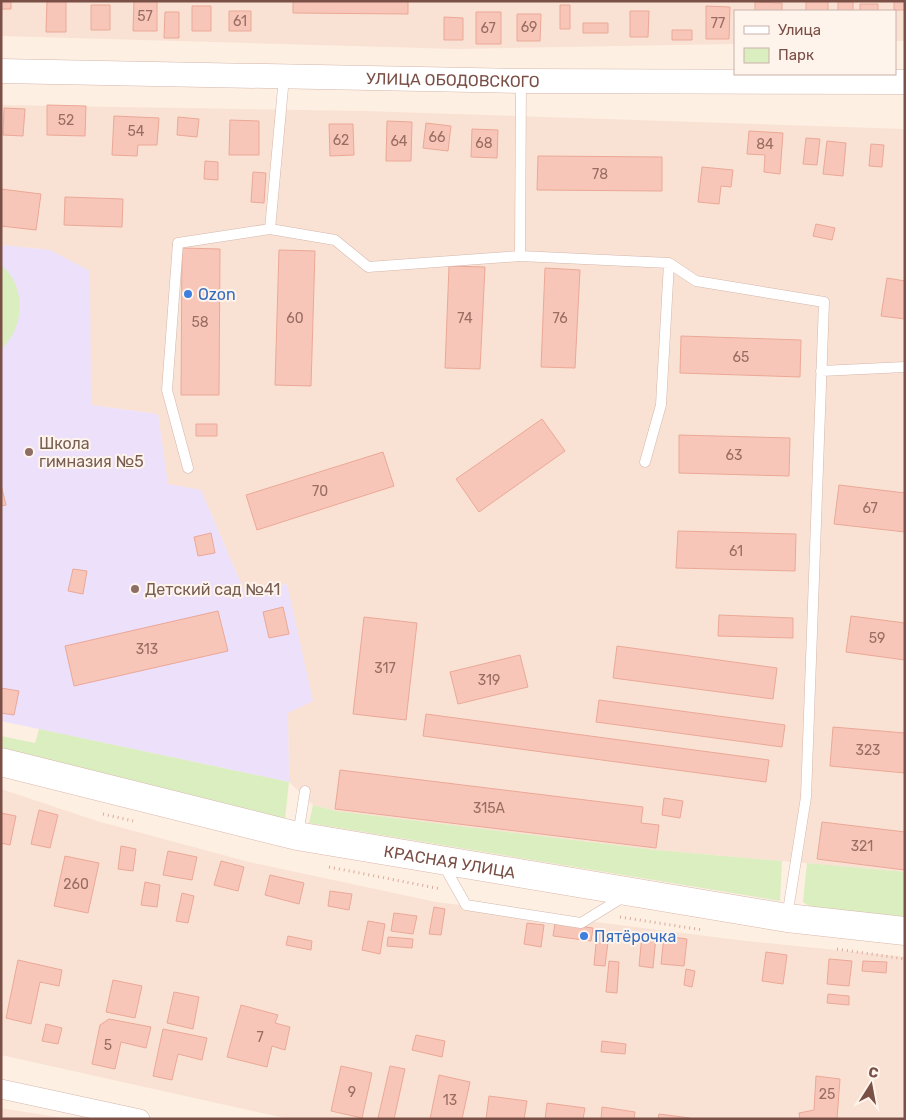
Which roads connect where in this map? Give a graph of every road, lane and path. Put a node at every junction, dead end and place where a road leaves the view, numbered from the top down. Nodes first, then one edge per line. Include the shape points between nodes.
1 (1, 71) edge
2 (284, 77) junction
3 (521, 81) junction
4 (905, 82) edge
5 (270, 229) junction
6 (520, 256) junction
7 (669, 263) junction
8 (905, 367) edge
9 (821, 371) junction
10 (645, 462) dead end
11 (188, 468) dead end
12 (1, 762) edge
13 (305, 790) dead end
14 (298, 836) junction
15 (442, 860) junction
16 (630, 892) junction
17 (787, 918) junction
18 (905, 931) edge
19 (1, 1089) edge
20 (140, 1119) edge

1 - 2 street, УЛИЦА ОБОДОВСКОГО
2 - 3 street, УЛИЦА ОБОДОВСКОГО
2 - 5 lane
3 - 4 street, УЛИЦА ОБОДОВСКОГО
3 - 6 lane
5 - 6 lane via 335,240 368,267
5 - 11 lane via 178,243 166,390
6 - 7 lane
7 - 9 lane via 696,281 824,302
7 - 10 lane via 661,405
8 - 9 lane
9 - 17 lane via 806,797
12 - 14 main road, КРАСНАЯ УЛИЦА
13 - 14 lane
14 - 15 main road, КРАСНАЯ УЛИЦА
15 - 16 main road, КРАСНАЯ УЛИЦА
15 - 16 lane via 466,906 582,923
16 - 17 main road, КРАСНАЯ УЛИЦА
17 - 18 main road, КРАСНАЯ УЛИЦА
19 - 20 street

